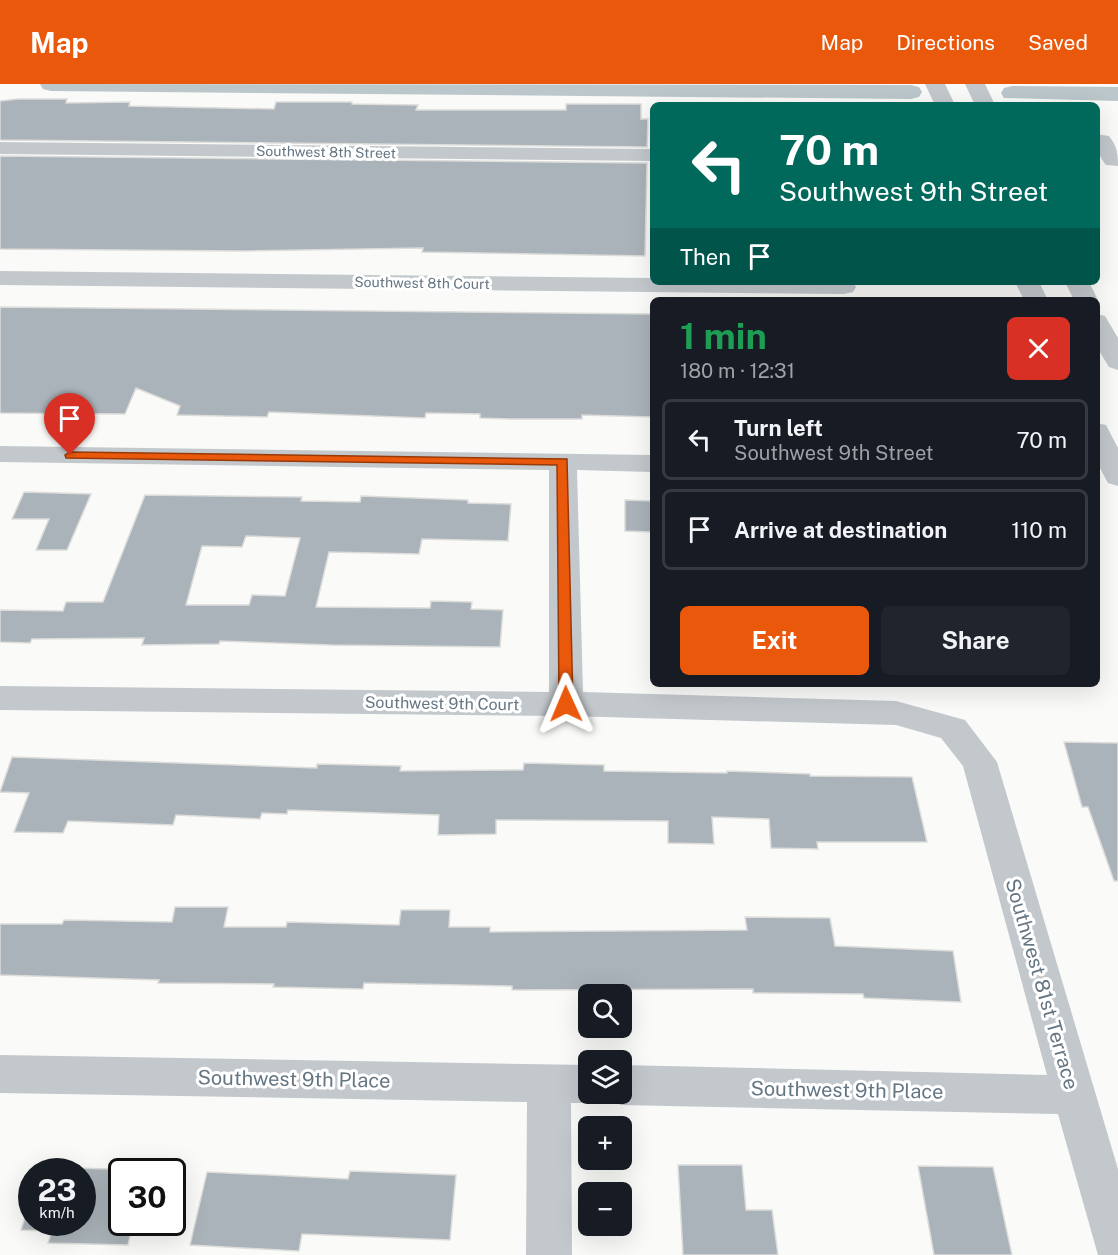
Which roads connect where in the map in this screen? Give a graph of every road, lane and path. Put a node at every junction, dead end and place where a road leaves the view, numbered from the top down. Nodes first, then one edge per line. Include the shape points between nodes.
1 (935, 84) edge
2 (975, 84) edge
3 (944, 102) edge
4 (984, 102) edge
5 (1100, 140) edge
6 (0, 148) edge
7 (650, 155) edge
8 (1109, 161) edge
9 (0, 278) edge
10 (845, 290) edge
11 (1100, 327) edge
12 (1115, 351) edge
13 (1100, 439) edge
14 (0, 454) edge
15 (563, 462) junction
16 (650, 463) edge
17 (1118, 477) edge
18 (0, 698) edge
19 (566, 704) junction
20 (953, 729) joint
21 (0, 1074) edge
22 (569, 1083) edge
23 (632, 1085) edge
24 (1074, 1095) junction
25 (1118, 1247) edge
26 (549, 1255) edge

1 - 3 street
2 - 4 street
5 - 8 street
6 - 7 street, Southwest 8th Street
9 - 10 street, Southwest 8th Court
11 - 12 street
13 - 17 street
14 - 15 street
15 - 16 street
15 - 19 street
18 - 19 street, Southwest 9th Court
19 - 20 street, Southwest 9th Court via 896,713
20 - 24 street, Southwest 81st Terrace via 979,762
21 - 22 street, Southwest 9th Place
22 - 26 street
23 - 24 street, Southwest 9th Place
24 - 25 street, Southwest 81st Terrace

